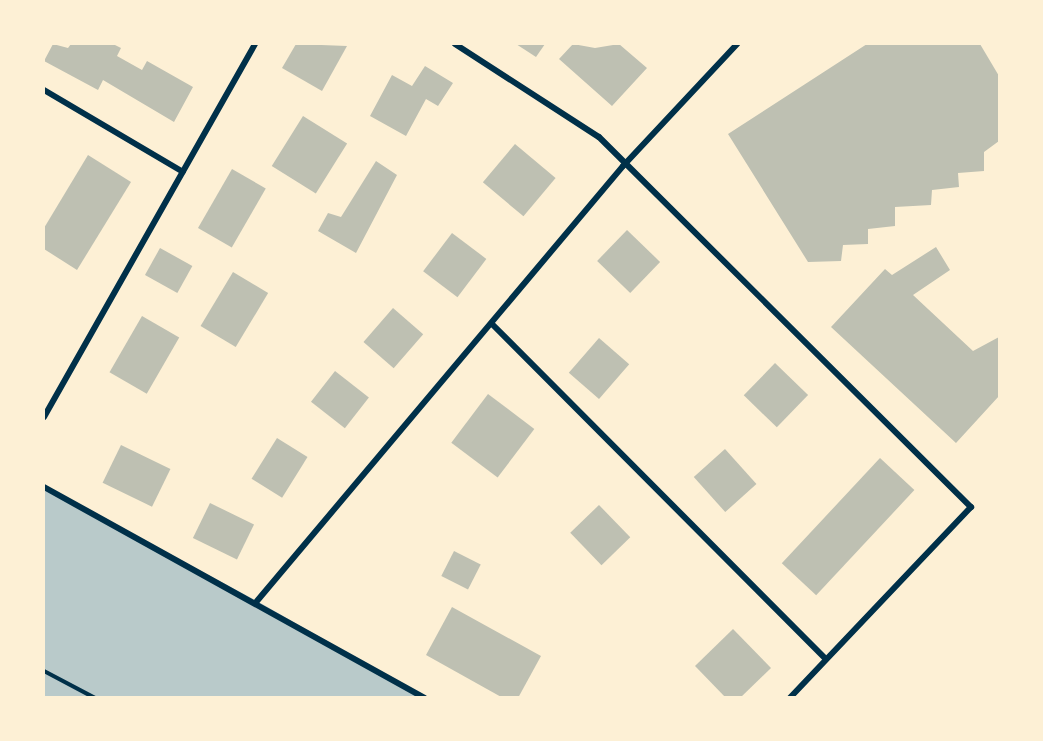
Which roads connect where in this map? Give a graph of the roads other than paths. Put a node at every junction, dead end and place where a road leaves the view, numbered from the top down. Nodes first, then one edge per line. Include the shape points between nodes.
1 (255, 44) edge
2 (455, 44) edge
3 (737, 44) edge
4 (44, 90) edge
5 (623, 165) junction
6 (183, 172) junction
7 (492, 324) junction
8 (44, 417) edge
9 (44, 487) edge
10 (257, 601) junction
11 (826, 659) junction
12 (424, 698) edge
13 (789, 698) edge

1 - 6 street
2 - 5 street via 600,137
3 - 5 street
4 - 6 street
5 - 7 street
5 - 11 street via 971,507
6 - 8 street
7 - 10 street
7 - 11 street
9 - 10 street
10 - 12 street
11 - 13 street

